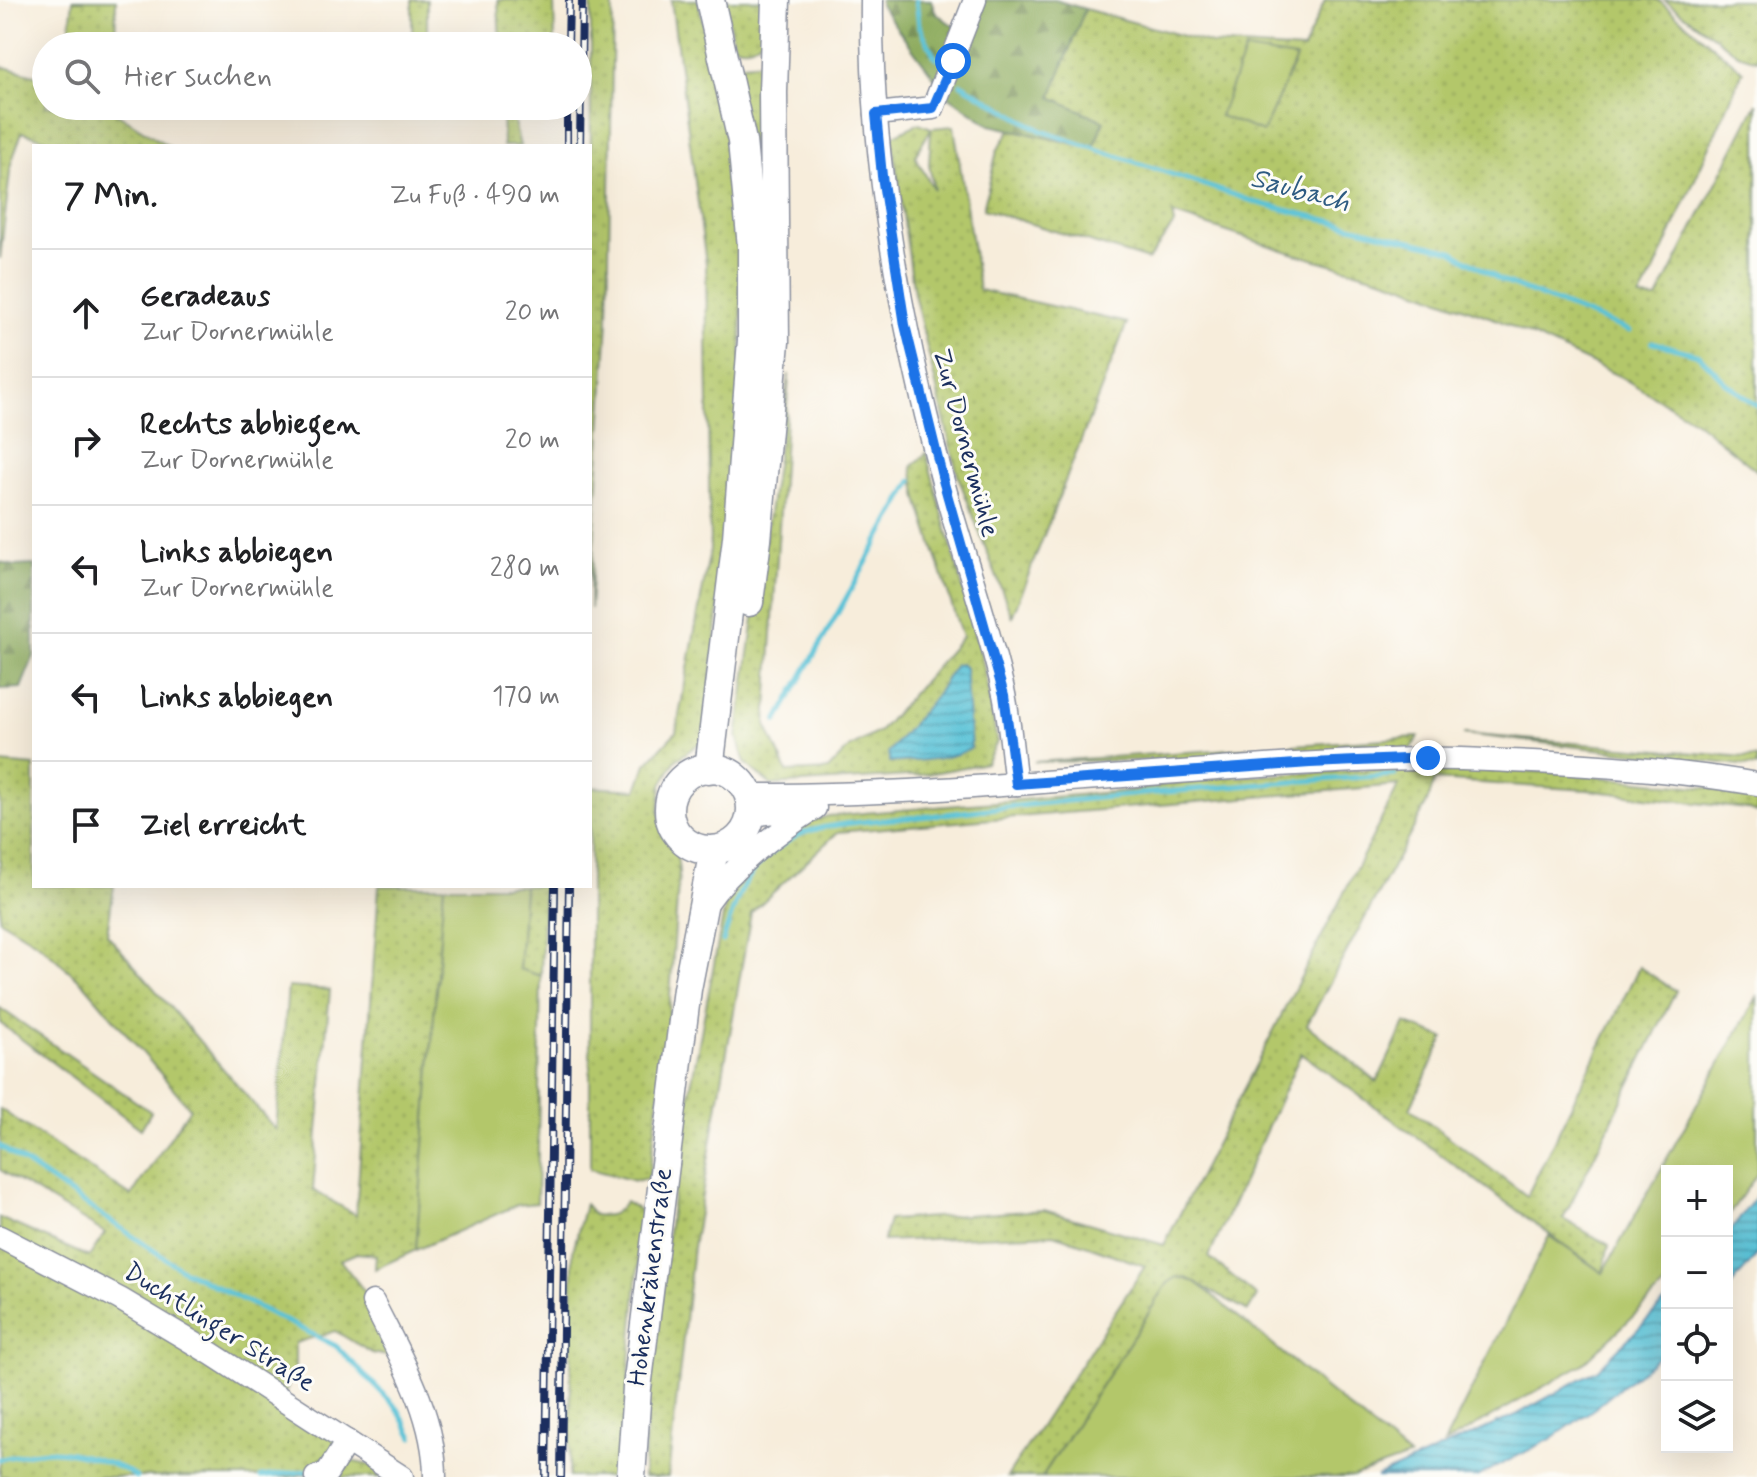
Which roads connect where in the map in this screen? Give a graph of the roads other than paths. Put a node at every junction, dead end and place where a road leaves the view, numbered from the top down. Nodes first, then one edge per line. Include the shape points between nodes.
1 (710, 0) edge
2 (776, 0) edge
3 (872, 0) edge
4 (975, 0) edge
5 (876, 114) junction
6 (717, 770) junction
7 (1016, 784) junction
8 (1757, 784) edge
9 (873, 793) junction
10 (750, 805) junction
11 (815, 808) junction
12 (702, 847) junction
13 (703, 908) junction
14 (687, 989) junction
15 (0, 1237) edge
16 (373, 1302) dead end
17 (347, 1441) junction
18 (316, 1477) edge
19 (402, 1477) edge
20 (435, 1477) edge
21 (631, 1477) edge

1 - 6 main road via 742,141 752,247 752,340
2 - 6 main road via 775,342 757,540
3 - 5 street, Zur Dornermühle
4 - 5 street via 933,108
5 - 7 street, Zur Dornermühle via 905,325 1004,695
6 - 10 main road via 739,781
6 - 12 main road via 699,770 682,779 670,805 672,824 683,840
7 - 8 street via 1428,758 1570,763
7 - 9 street
9 - 10 street
9 - 11 street
10 - 11 street
10 - 12 main road via 749,824 738,839
11 - 13 street via 728,876
12 - 13 main road
12 - 14 main road
13 - 14 main road
14 - 21 main road, Hohenkrähenstraße via 640,1356
15 - 17 street, Duchtlinger Straße via 120,1299
16 - 20 street via 421,1406
17 - 18 street via 327,1473
17 - 19 street, Duchtlinger Straße

